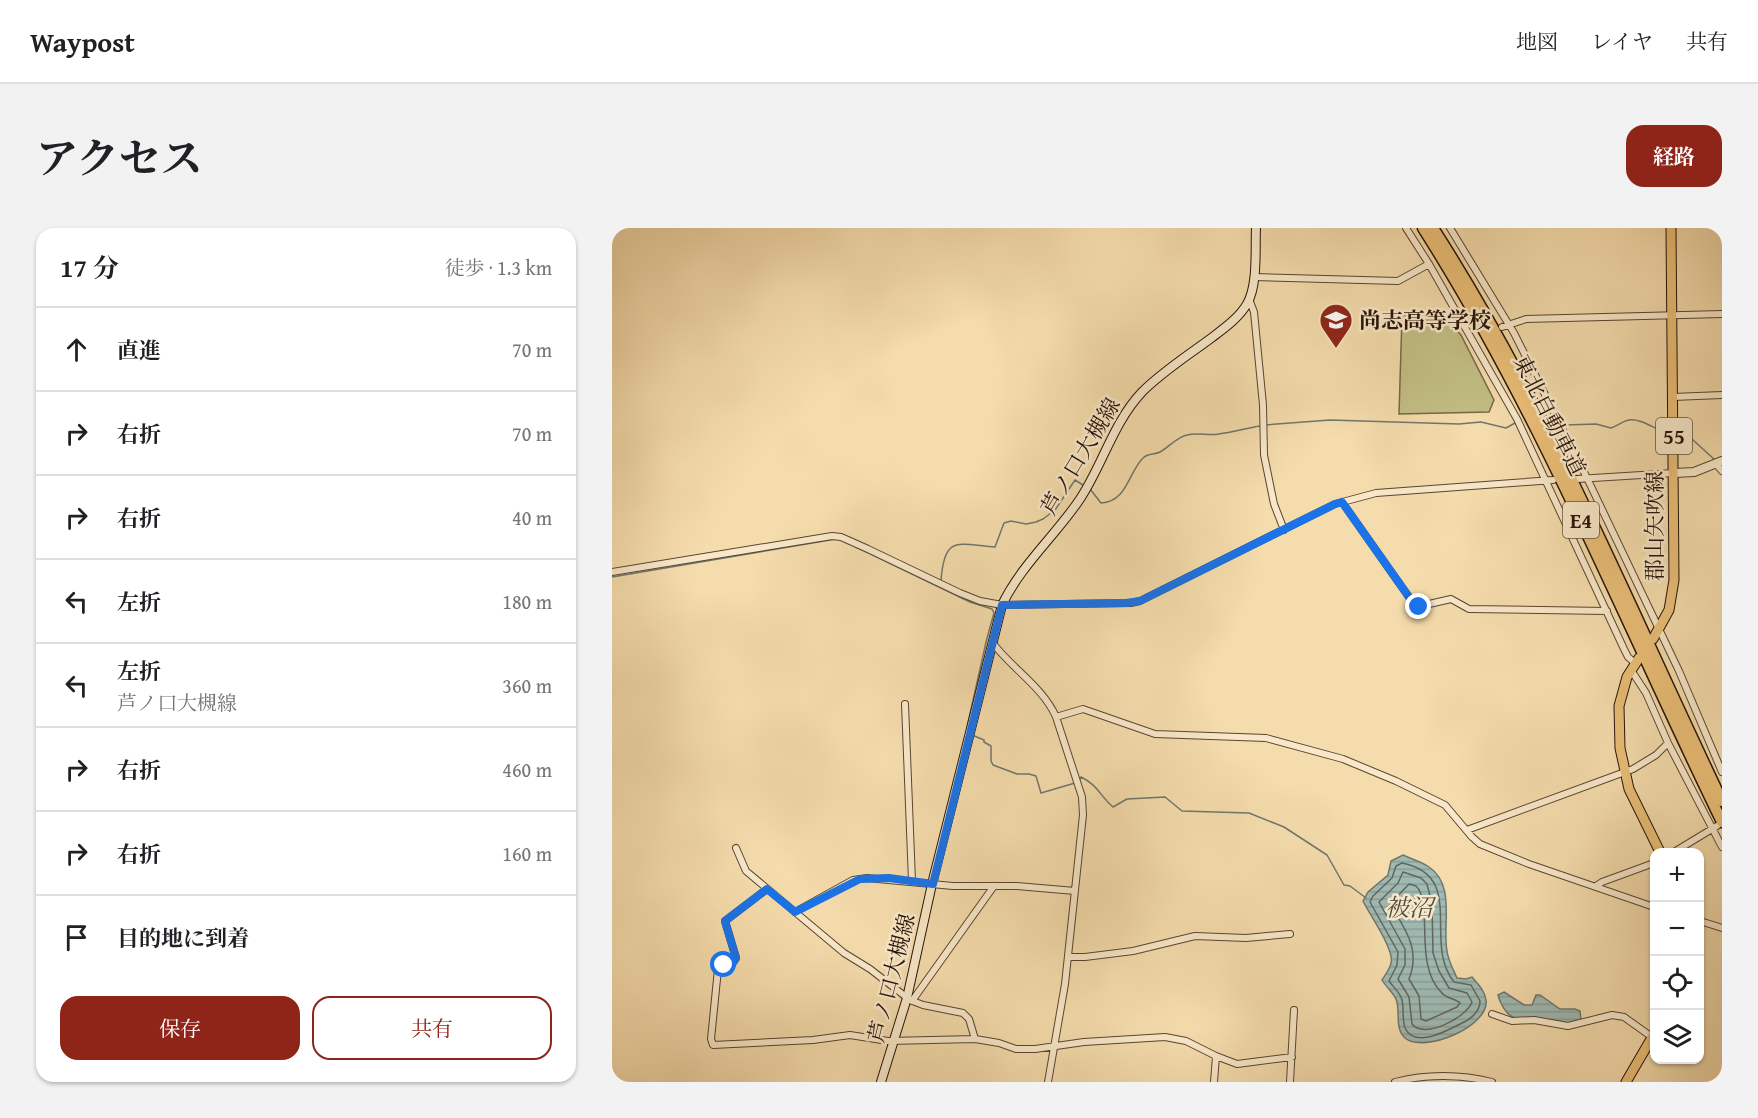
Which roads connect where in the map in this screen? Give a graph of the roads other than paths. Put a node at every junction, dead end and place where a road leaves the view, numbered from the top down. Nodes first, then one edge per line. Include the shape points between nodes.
1 (1256, 228) edge
2 (1406, 228) edge
3 (1423, 228) edge
4 (1434, 228) edge
5 (1450, 228) edge
6 (1671, 228) edge
7 (1429, 264) junction
8 (1254, 277) junction
9 (1250, 299) junction
10 (1722, 314) edge
11 (1672, 315) junction
12 (1505, 325) junction
13 (1478, 336) dead end
14 (1471, 339) junction
15 (1722, 395) edge
16 (1674, 397) junction
17 (1719, 462) edge
18 (1722, 471) edge
19 (1674, 473) junction
20 (1587, 478) junction
21 (1577, 479) dead end
22 (1549, 481) junction
23 (1342, 502) junction
24 (1284, 530) junction
25 (612, 572) edge
26 (1002, 605) junction
27 (1607, 611) junction
28 (1659, 629) junction
29 (1653, 639) dead end
30 (992, 642) junction
31 (1635, 664) junction
32 (905, 704) dead end
33 (1056, 717) junction
34 (1668, 743) junction
35 (1625, 772) junction
36 (1722, 772) edge
37 (1722, 801) edge
38 (1717, 825) edge
39 (1467, 830) junction
40 (1722, 847) edge
41 (736, 848) dead end
42 (1658, 848) edge
43 (1680, 848) edge
44 (1650, 865) edge
45 (912, 881) junction
46 (933, 884) junction
47 (994, 886) junction
48 (1596, 886) junction
49 (767, 889) junction
50 (1075, 891) junction
51 (1650, 906) edge
52 (795, 912) junction
53 (1704, 922) edge
54 (1722, 928) edge
55 (1290, 934) dead end
56 (1068, 957) junction
57 (910, 1000) junction
58 (1294, 1010) dead end
59 (1492, 1014) dead end
60 (1650, 1034) edge
61 (975, 1039) junction
62 (895, 1041) junction
63 (1650, 1041) edge
64 (1055, 1046) junction
65 (1216, 1056) junction
66 (1292, 1057) junction
67 (881, 1082) edge
68 (1048, 1082) edge
69 (1214, 1082) edge
70 (1290, 1082) edge
71 (1395, 1082) edge
72 (1492, 1082) edge
73 (1626, 1082) edge

1 - 8 main road, 芦ノ口大槻線
2 - 7 street
3 - 38 highway, 東北自動車道 / E4 via 1492,346 1554,465
4 - 37 highway, 東北自動車道 / E4 via 1545,427
5 - 12 street
6 - 11 main road, 郡山矢吹線 / 55
7 - 8 street via 1398,281
7 - 14 street
8 - 9 main road, 芦ノ口大槻線
9 - 24 street via 1262,387 1266,467
9 - 26 main road, 芦ノ口大槻線 via 1231,323 1160,376 1130,405 1083,495
10 - 11 street
11 - 12 street via 1523,319
11 - 16 main road, 郡山矢吹線 / 55
12 - 20 street
13 - 14 street
14 - 22 street
15 - 16 street
16 - 19 main road, 郡山矢吹線 / 55
17 - 18 street
17 - 19 street via 1694,472
19 - 20 street
19 - 28 main road, 郡山矢吹線 / 55 via 1674,587 1669,610
20 - 21 street
20 - 28 street
22 - 23 street via 1376,493
22 - 27 street
23 - 24 street
23 - 27 street via 1416,607 1451,599 1469,609
24 - 26 street via 1140,601
25 - 26 street via 836,536 975,600
26 - 30 main road, 芦ノ口大槻線
27 - 31 street
28 - 29 main road, 郡山矢吹線 / 55
28 - 36 street
30 - 33 street via 1043,696
30 - 46 main road, 芦ノ口大槻線
31 - 34 street
31 - 35 main road via 1624,687 1618,714
32 - 45 street
33 - 39 street via 1083,709 1155,734 1237,736 1288,743 1343,759 1437,800
33 - 50 street via 1082,797 1082,840
34 - 35 street via 1642,765
34 - 38 street
35 - 39 street
35 - 42 main road via 1629,789
38 - 40 street
38 - 43 street
39 - 48 street via 1480,844
41 - 49 street via 746,871
44 - 48 street
45 - 46 street
45 - 52 street via 860,879
46 - 47 street
46 - 57 main road, 芦ノ口大槻線
47 - 50 street
47 - 57 street
48 - 51 street
49 - 52 street
49 - 62 street via 725,921 736,958 732,964 718,969 712,1044 850,1035
50 - 56 street
52 - 57 street
53 - 54 street
55 - 56 street via 1246,938 1196,936 1133,951
56 - 64 street
57 - 61 street via 963,1013
57 - 62 main road, 芦ノ口大槻線
58 - 66 street
59 - 60 street via 1512,1021 1569,1026 1612,1015 1628,1019
61 - 62 street
61 - 64 street via 1016,1049
62 - 67 main road, 芦ノ口大槻線
63 - 73 main road
64 - 65 street via 1165,1037 1186,1041
64 - 68 street
65 - 66 street via 1242,1064
65 - 69 street
66 - 70 street
71 - 72 street via 1454,1077

